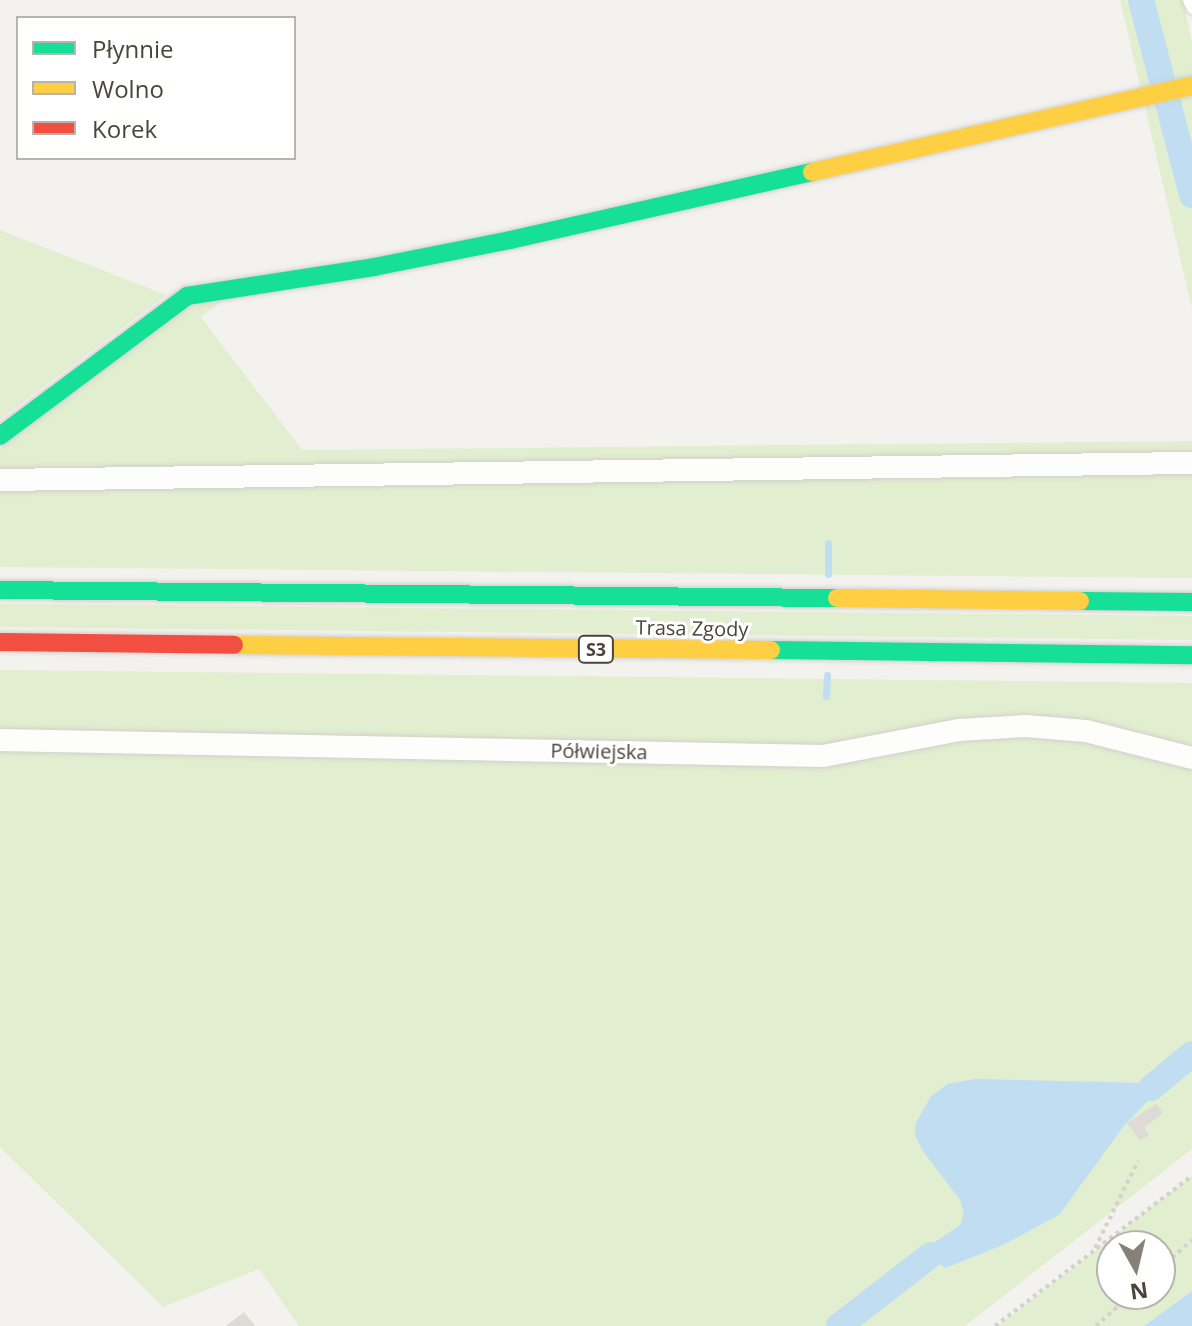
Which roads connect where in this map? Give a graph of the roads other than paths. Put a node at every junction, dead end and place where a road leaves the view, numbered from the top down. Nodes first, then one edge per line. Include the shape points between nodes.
1 (1188, 0) edge
2 (1192, 8) edge
3 (1192, 87) edge
4 (0, 436) edge
5 (1192, 463) edge
6 (0, 480) edge
7 (0, 590) edge
8 (1192, 602) edge
9 (0, 642) edge
10 (1192, 655) edge
11 (0, 740) edge
12 (1192, 758) edge

1 - 2 lane
3 - 4 main road via 510,240 187,296
5 - 6 street
7 - 8 main road, Trasa Zgody
9 - 10 main road, Trasa Zgody / S3
11 - 12 street, Półwiejska via 823,756 959,730 1026,726 1086,731

